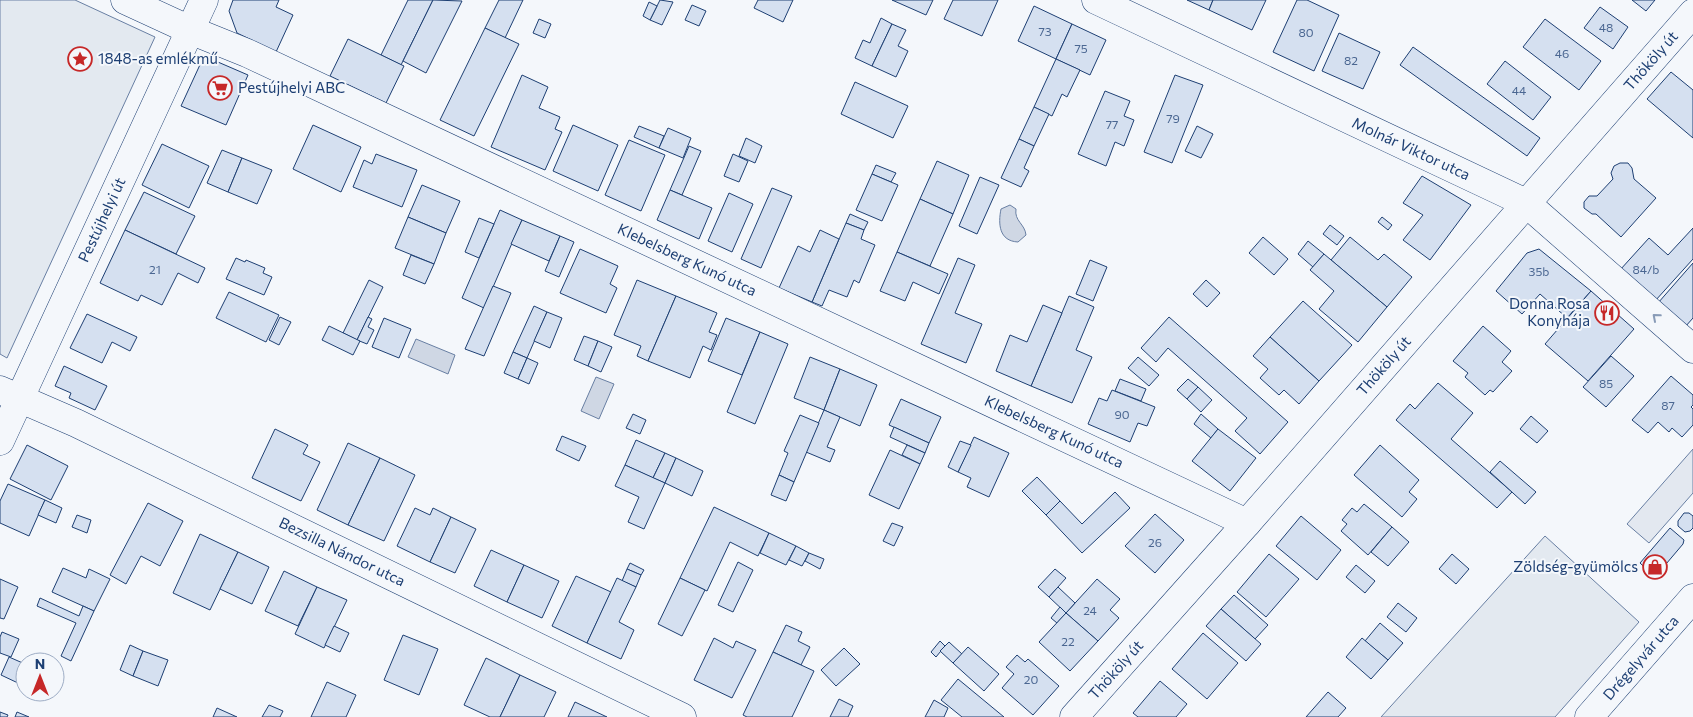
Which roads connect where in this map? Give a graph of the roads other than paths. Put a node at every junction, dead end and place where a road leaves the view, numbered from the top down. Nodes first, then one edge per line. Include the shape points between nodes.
1 (125, 0) edge
2 (204, 0) edge
3 (1096, 0) edge
4 (1693, 13) edge
5 (190, 30) junction
6 (1526, 203) junction
7 (1693, 349) edge
8 (9, 395) edge
9 (0, 441) edge
10 (1247, 523) junction
11 (1693, 598) edge
12 (682, 717) edge
13 (1074, 717) edge
14 (1589, 717) edge

1 - 5 street, Klebelsberg Kunó utca
2 - 5 street, Pestújhelyi út
3 - 6 street, Molnár Viktor utca
4 - 6 street, Thököly út
5 - 8 street, Pestújhelyi út
5 - 10 street, Klebelsberg Kunó utca via 247,53
7 -> 6 street, Molnár Viktor utca
6 - 10 street, Thököly út
8 - 9 street, Pestújhelyi út
8 - 12 street, Bezsilla Nándor utca via 76,423
10 - 13 street, Thököly út
11 - 14 street, Drégelyvár utca

